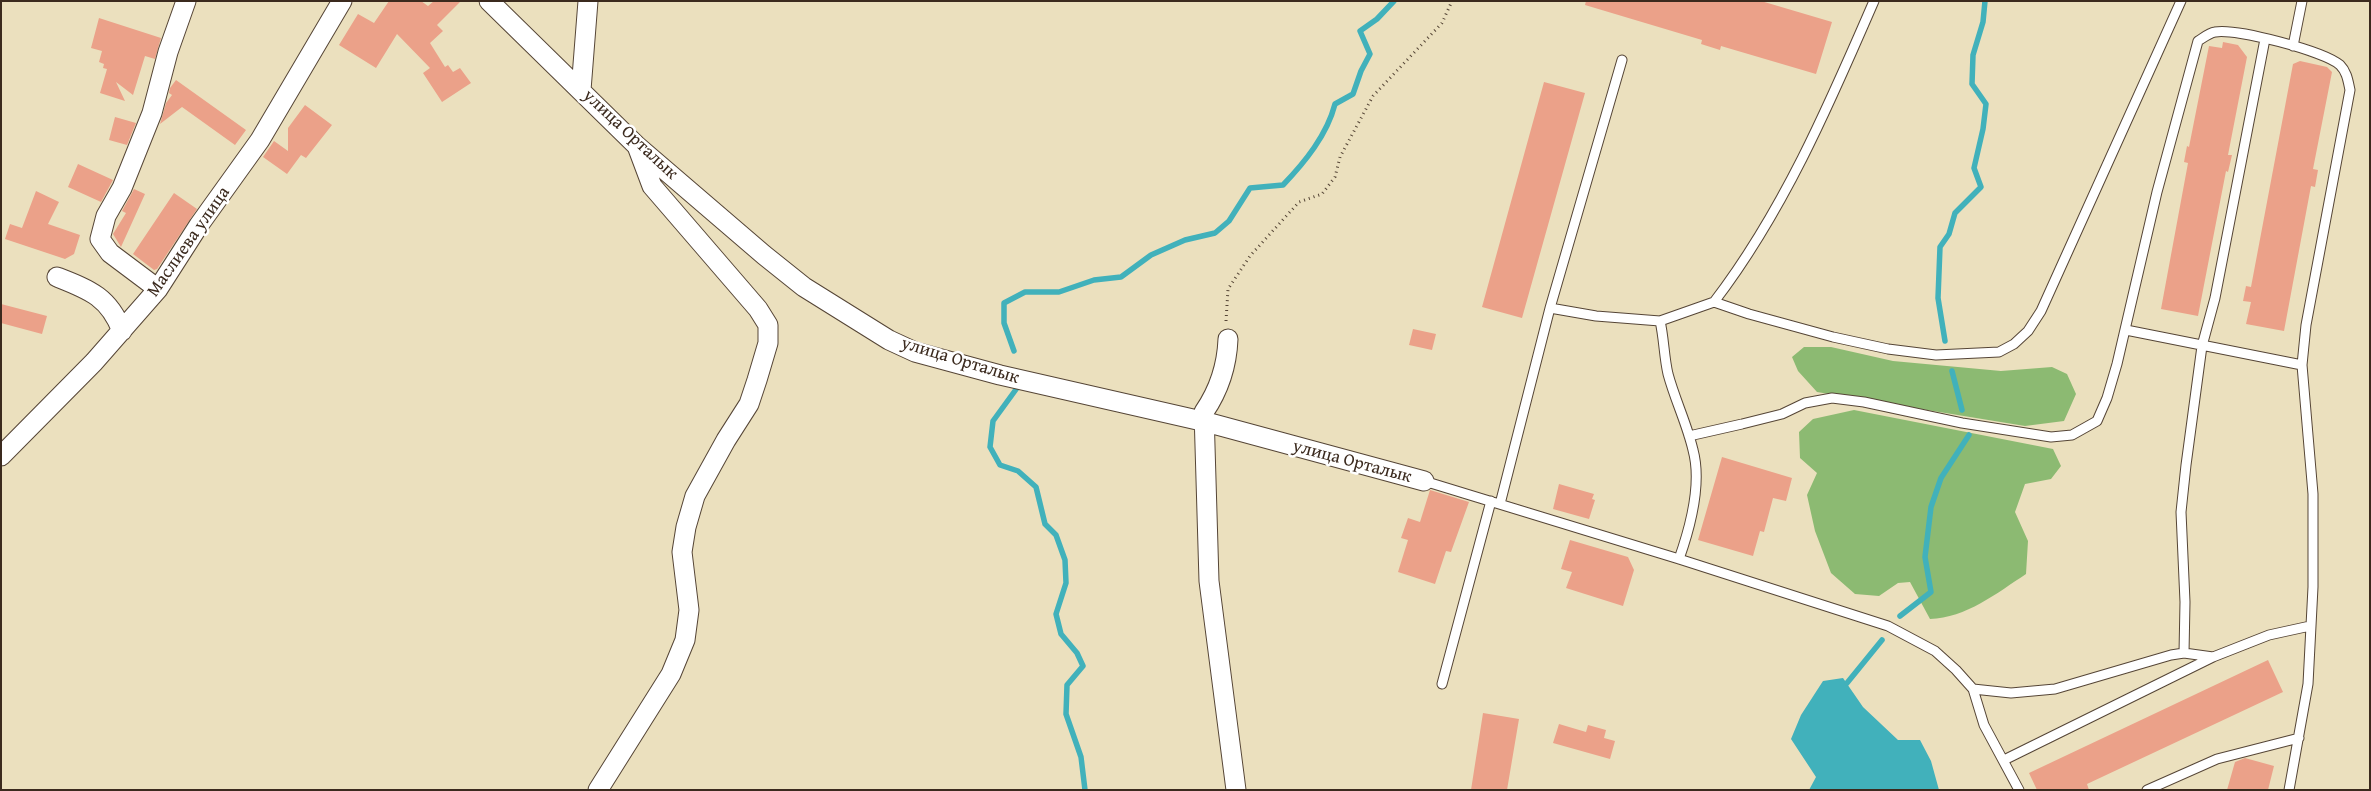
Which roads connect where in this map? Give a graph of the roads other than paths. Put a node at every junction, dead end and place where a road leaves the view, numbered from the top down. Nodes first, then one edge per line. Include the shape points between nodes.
1 (186, 1) edge
2 (489, 1) edge
3 (588, 1) edge
4 (2181, 1) edge
5 (2302, 1) edge
6 (1872, 2) edge
7 (339, 3) edge
8 (2265, 39) junction
9 (2292, 46) junction
10 (1622, 60) dead end
11 (581, 90) junction
12 (637, 146) junction
13 (57, 277) dead end
14 (158, 289) junction
15 (1714, 302) junction
16 (1550, 308) junction
17 (1660, 321) junction
18 (2126, 330) junction
19 (122, 332) junction
20 (1228, 339) road end
21 (2202, 346) junction
22 (2302, 365) junction
23 (1206, 422) junction
24 (1689, 436) junction
25 (1, 456) edge
26 (1424, 481) joint
27 (1491, 501) junction
28 (1500, 504) junction
29 (1679, 559) junction
30 (2310, 626) junction
31 (2184, 653) junction
32 (2213, 657) junction
33 (1442, 684) dead end
34 (1973, 689) junction
35 (2299, 738) junction
36 (2004, 760) junction
37 (598, 790) edge
38 (1236, 790) edge
39 (2019, 790) edge
40 (2147, 790) edge
41 (2289, 790) edge

1 - 14 street via 152,113 122,188 106,216 100,238 110,253
2 - 11 street, улица Орталык
3 - 11 street
4 - 15 lane via 2040,311 2028,331 2014,344 1999,352 1966,354 1888,349 1774,321
5 - 9 lane
6 - 15 lane via 1777,208
7 - 14 street, Маслиева улица via 260,140
8 - 9 lane
8 - 18 lane via 2238,32 2213,32 2198,41 2157,192
8 - 21 lane via 2215,298
9 - 22 lane via 2331,58 2347,75 2350,90 2306,325
10 - 16 lane
11 - 12 street, улица Орталык
12 - 23 street, улица Орталык via 804,287 889,340 915,352 1000,375
12 - 37 street via 652,186 758,309 768,325 768,343 749,404 695,496 686,527 682,552 689,610 680,654 671,674
13 - 19 street via 100,296 110,307
14 - 19 street, Маслиева улица
15 - 17 lane
16 - 17 lane via 1596,316
16 - 28 lane
17 - 24 lane via 1668,372
18 - 21 lane
18 - 24 lane via 2107,398 2097,420 2072,435 2051,437 2024,433 1832,398 1805,403 1782,414
19 - 25 street, Маслиева улица
20 - 23 street via 1228,356 1214,398 1204,412
21 - 22 lane
21 - 31 lane via 2181,512 2186,602
22 - 30 lane via 2313,494
23 - 26 street, улица Орталык
23 - 38 street via 1209,582
24 - 29 lane via 1694,452 1695,480 1689,530
26 - 27 lane
27 - 28 lane
27 - 33 lane
28 - 29 lane
29 - 34 lane via 1888,626 1935,651
30 - 32 lane via 2268,635
30 - 35 lane via 2308,684
31 - 32 lane
31 - 34 lane via 2055,689 2011,693
32 - 36 lane
34 - 36 lane via 1984,725
35 - 40 lane via 2217,759
35 - 41 lane
36 - 39 lane

